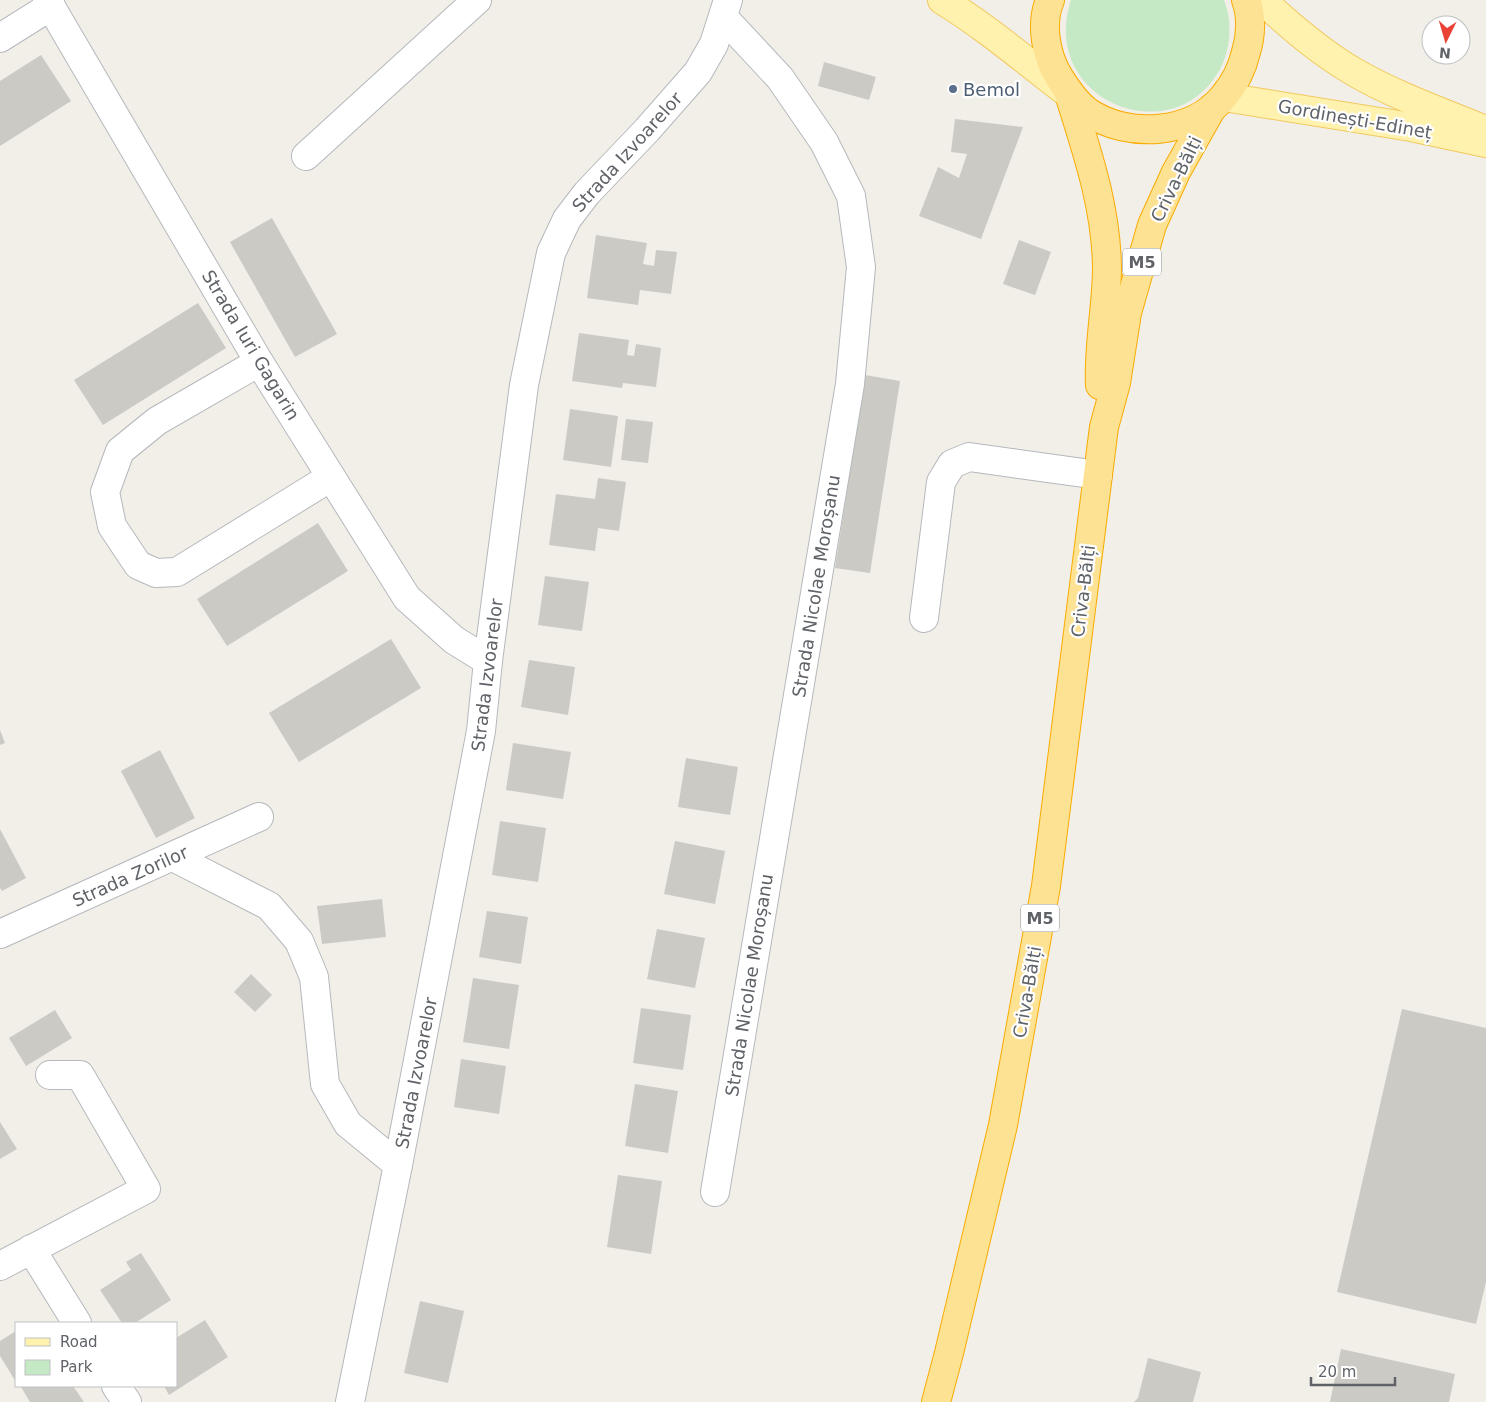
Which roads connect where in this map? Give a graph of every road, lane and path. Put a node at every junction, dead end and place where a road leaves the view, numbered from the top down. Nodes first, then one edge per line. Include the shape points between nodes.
1 (476, 0) edge
2 (942, 0) edge
3 (1050, 0) edge
4 (1246, 0) edge
5 (1262, 0) edge
6 (49, 3) edge
7 (726, 9) edge
8 (0, 38) edge
9 (1069, 94) junction
10 (1218, 102) junction
11 (1486, 131) edge
12 (1486, 143) edge
13 (306, 156) dead end
14 (259, 362) junction
15 (1104, 426) junction
16 (1098, 475) junction
17 (331, 477) junction
18 (924, 618) dead end
19 (488, 661) junction
20 (259, 817) dead end
21 (172, 858) junction
22 (0, 934) edge
23 (50, 1075) dead end
24 (398, 1165) junction
25 (715, 1192) dead end
26 (31, 1249) junction
27 (0, 1266) edge
28 (76, 1322) edge
29 (117, 1387) edge
30 (127, 1402) edge
31 (350, 1402) edge
32 (936, 1402) edge

1 - 13 street
2 - 9 main road via 971,18
3 - 9 highway, M5 via 1045,37 1053,67
4 - 10 highway, M5 via 1250,39 1242,70
5 - 11 main road, Gordinești-Edineț via 1302,36 1355,72
6 - 8 street
6 - 14 street, Strada Iuri Gagarin
7 - 19 street, Strada Izvoarelor via 714,44 698,72 587,193 567,219 551,252 524,385
7 - 25 street, Strada Nicolae Moroșanu via 780,78 824,142 851,196 861,267 850,384
9 - 10 highway, M5 via 1088,112 1112,124 1138,130 1164,129 1190,121
9 - 15 highway, Criva-Bălți / M5 via 1097,185 1105,233 1107,269 1100,379
10 - 12 main road, Gordinești-Edineț via 1411,127
10 - 15 highway, Criva-Bălți / M5 via 1176,172 1152,225 1127,313 1116,383
14 - 17 street, Strada Iuri Gagarin
14 - 17 street via 157,421 120,451 105,492 112,526 138,565 156,573 177,572
15 - 16 highway, Criva-Bălți / M5
16 - 18 street via 969,457 952,464 941,482
16 - 32 highway, Criva-Bălți / M5 via 1046,886 1003,1125
17 - 19 street, Strada Iuri Gagarin via 407,598 454,640
19 - 24 street, Strada Izvoarelor via 481,731
20 - 21 street, Strada Zorilor
21 - 22 street, Strada Zorilor
21 - 24 street via 269,906 299,941 314,977 325,1084 348,1124
23 - 26 street via 80,1075 146,1189
24 - 31 street, Strada Izvoarelor
26 - 27 street
26 - 28 street
29 - 30 street

